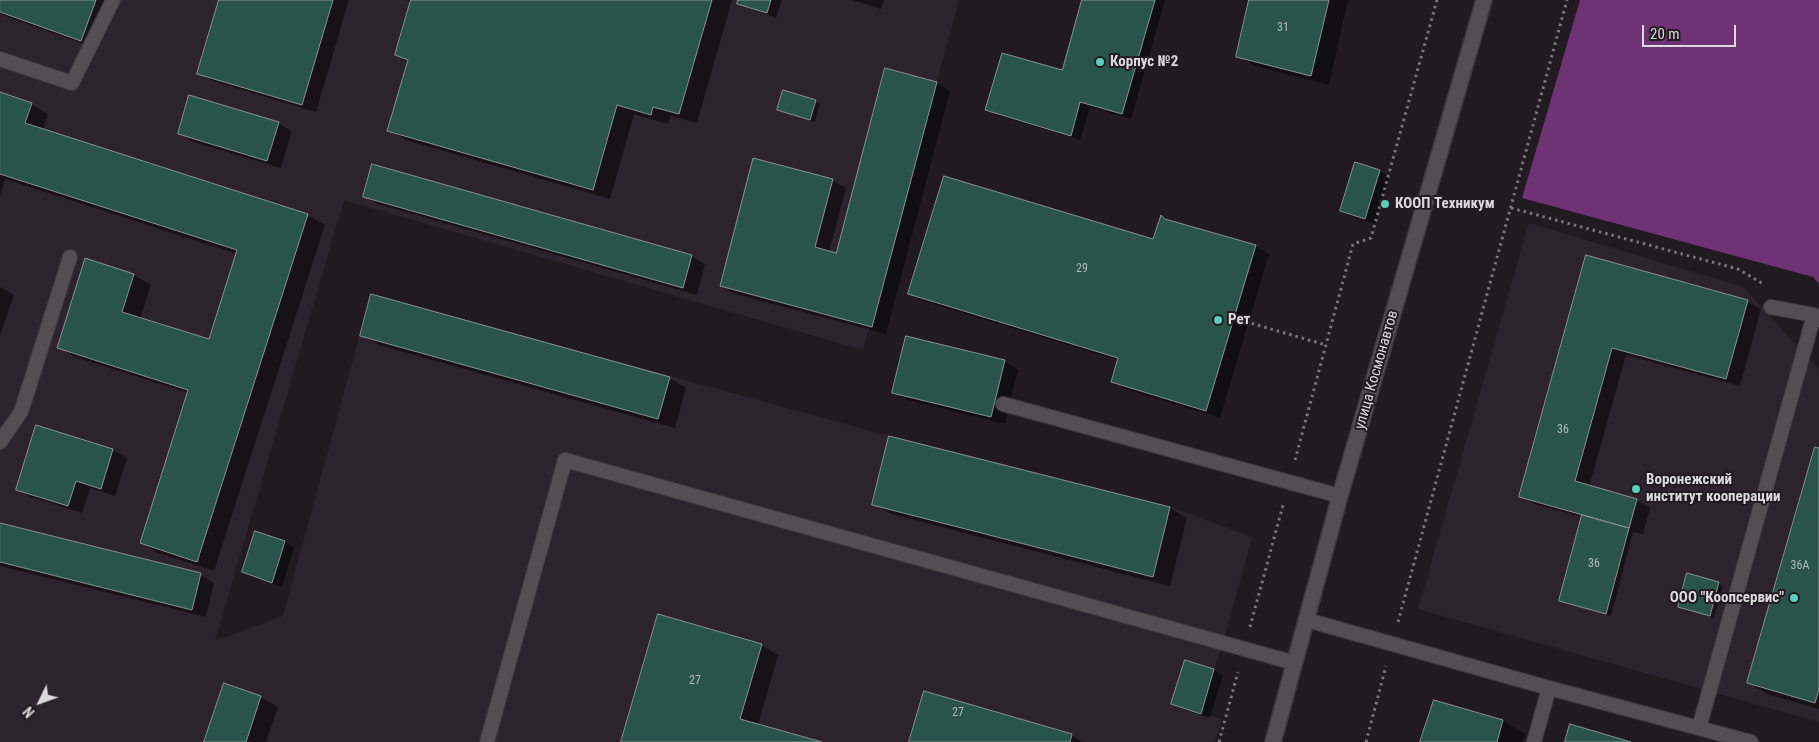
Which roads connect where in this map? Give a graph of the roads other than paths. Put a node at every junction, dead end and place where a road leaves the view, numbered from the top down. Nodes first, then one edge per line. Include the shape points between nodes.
1 (112, 0) edge
2 (1484, 0) edge
3 (0, 58) edge
4 (70, 257) dead end
5 (1771, 307) dead end
6 (1817, 318) edge
7 (1003, 404) dead end
8 (0, 442) edge
9 (1340, 496) junction
10 (1307, 620) junction
11 (1295, 663) junction
12 (1549, 688) junction
13 (1699, 728) junction
14 (487, 742) edge
15 (1273, 742) edge
16 (1534, 742) edge
17 (1751, 742) edge

1 - 3 lane via 72,83
2 - 9 main road, улица Космонавтов
4 - 8 lane via 22,412
5 - 6 lane
6 - 13 lane
7 - 9 lane
9 - 10 main road, улица Космонавтов
10 - 11 main road, улица Космонавтов
10 - 12 lane
11 - 14 lane via 565,460
11 - 15 main road, улица Космонавтов
12 - 13 lane
12 - 16 lane
13 - 17 lane

